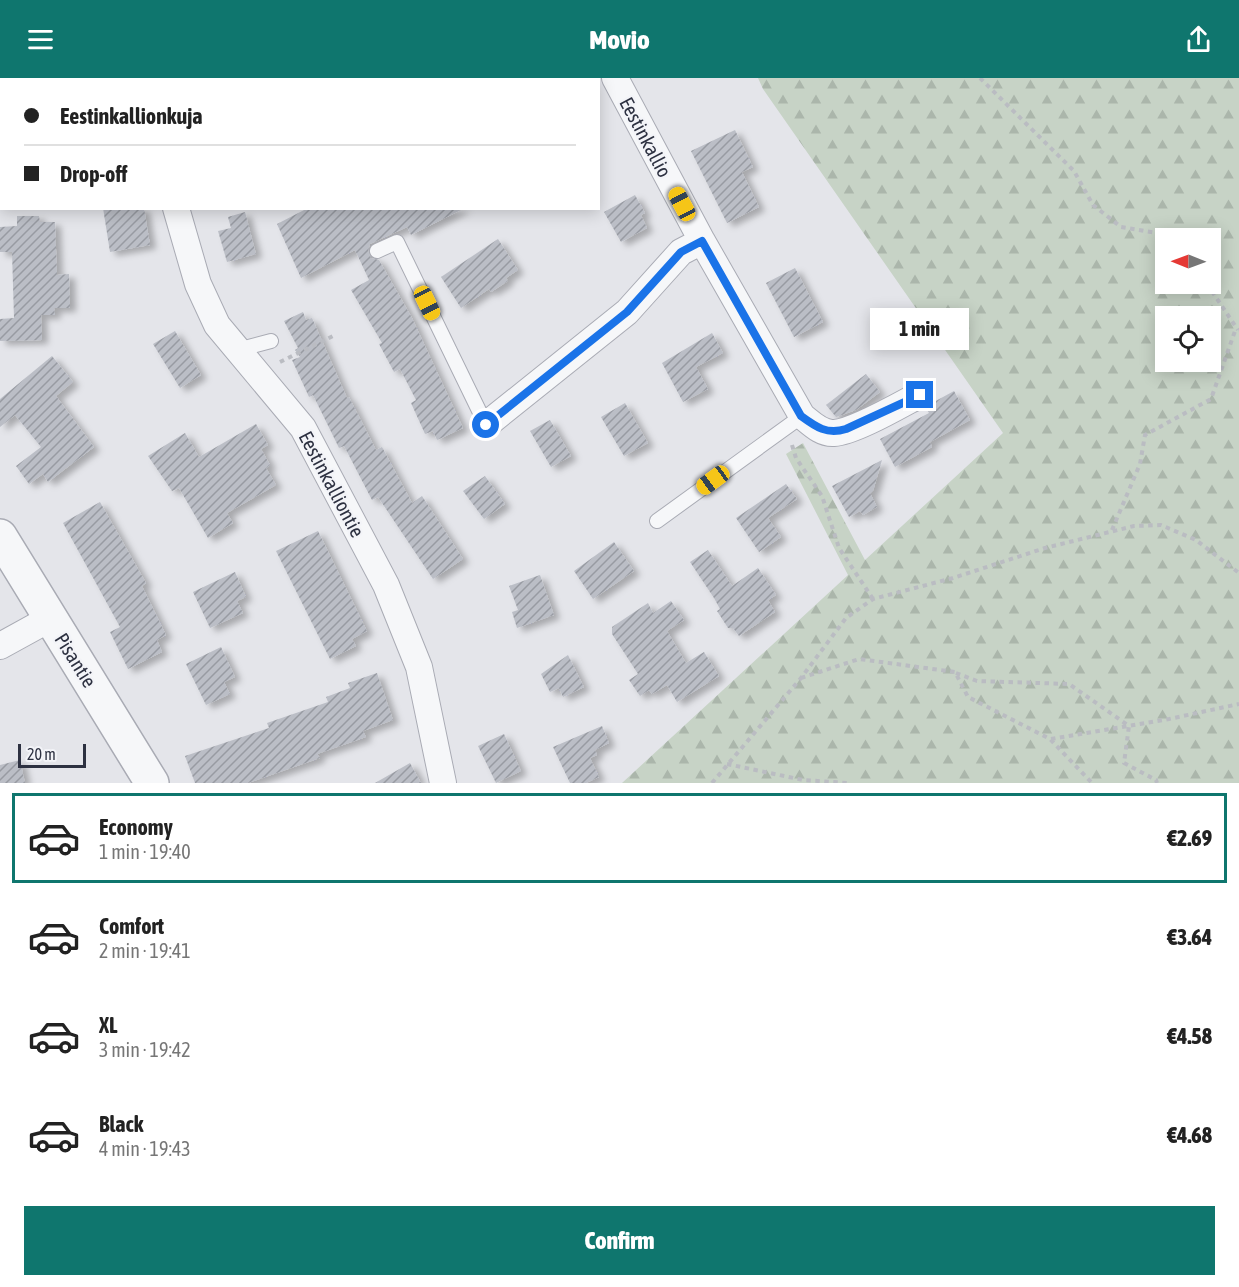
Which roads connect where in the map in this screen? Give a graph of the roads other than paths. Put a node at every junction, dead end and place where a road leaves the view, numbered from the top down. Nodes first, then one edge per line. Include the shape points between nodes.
1 (615, 78) edge
2 (177, 210) edge
3 (702, 241) junction
4 (377, 251) dead end
5 (271, 340) dead end
6 (237, 350) junction
7 (920, 395) dead end
8 (794, 421) junction
9 (486, 425) joint
10 (657, 521) dead end
11 (0, 536) edge
12 (51, 618) junction
13 (0, 646) edge
14 (152, 783) edge
15 (443, 783) edge

1 - 3 street, Eestinkallio
2 - 6 street, Eestinkalliontie via 198,284 218,325
3 - 8 street, Eestinkallio
3 - 9 street via 681,252 627,312
4 - 9 lane via 397,242
5 - 6 lane
6 - 15 street, Eestinkalliontie via 303,428 386,585 419,667
7 - 8 street via 834,433
8 - 10 lane
11 - 12 street, Pisantie
12 - 13 street
12 - 14 street, Pisantie

